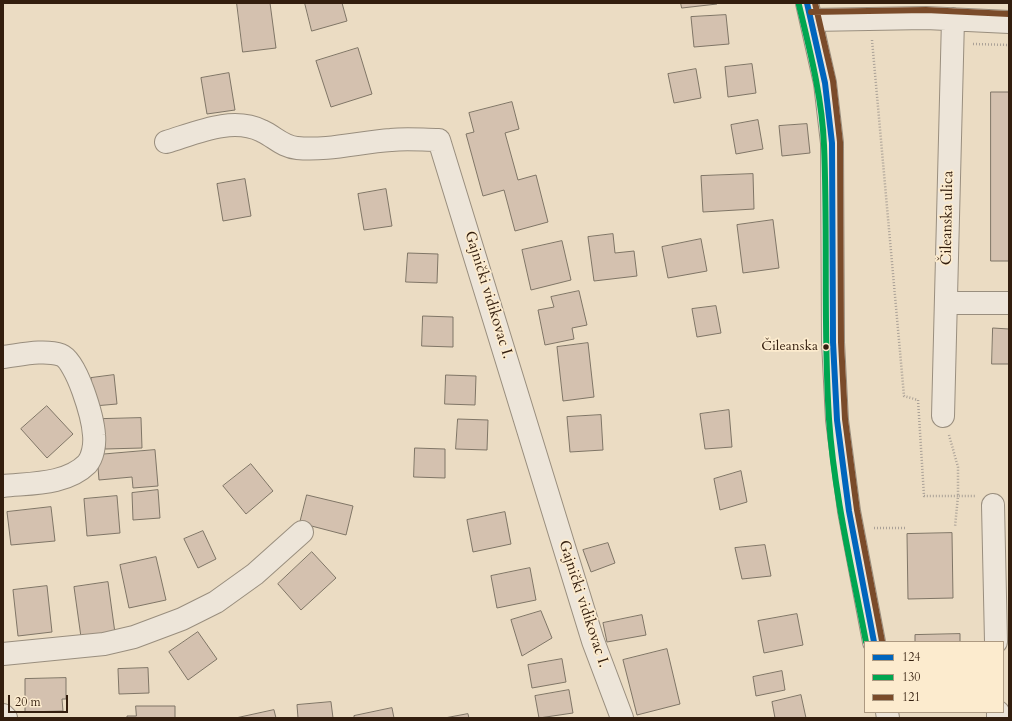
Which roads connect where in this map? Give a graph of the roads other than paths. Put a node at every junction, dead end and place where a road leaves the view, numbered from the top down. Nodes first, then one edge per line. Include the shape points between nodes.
1 (809, 11) edge
2 (953, 20) junction
3 (1009, 22) edge
4 (166, 142) dead end
5 (946, 303) junction
6 (1009, 303) edge
7 (3, 357) edge
8 (943, 416) road end
9 (3, 486) edge
10 (986, 501) road end
11 (302, 532) dead end
12 (1002, 583) edge
13 (874, 641) edge
14 (996, 641) edge
15 (3, 654) edge
16 (3, 715) edge
17 (6, 718) edge
18 (622, 718) edge

1 - 2 street
1 - 13 street via 825,83 832,143 833,342 837,420 849,511
2 - 3 street
2 - 5 street, Čileanska ulica
4 - 18 street, Gajnički vidikovac I. via 222,126 244,125 262,131 286,146 296,148 314,149 392,139 439,140 593,641
5 - 6 street
5 - 8 street, Čileanska ulica
7 - 9 street via 52,354 67,359 76,372 94,434 89,462 69,476
10 - 12 street
11 - 15 street via 255,574 216,602 182,619 134,637 104,644
12 - 14 street
16 - 17 street

